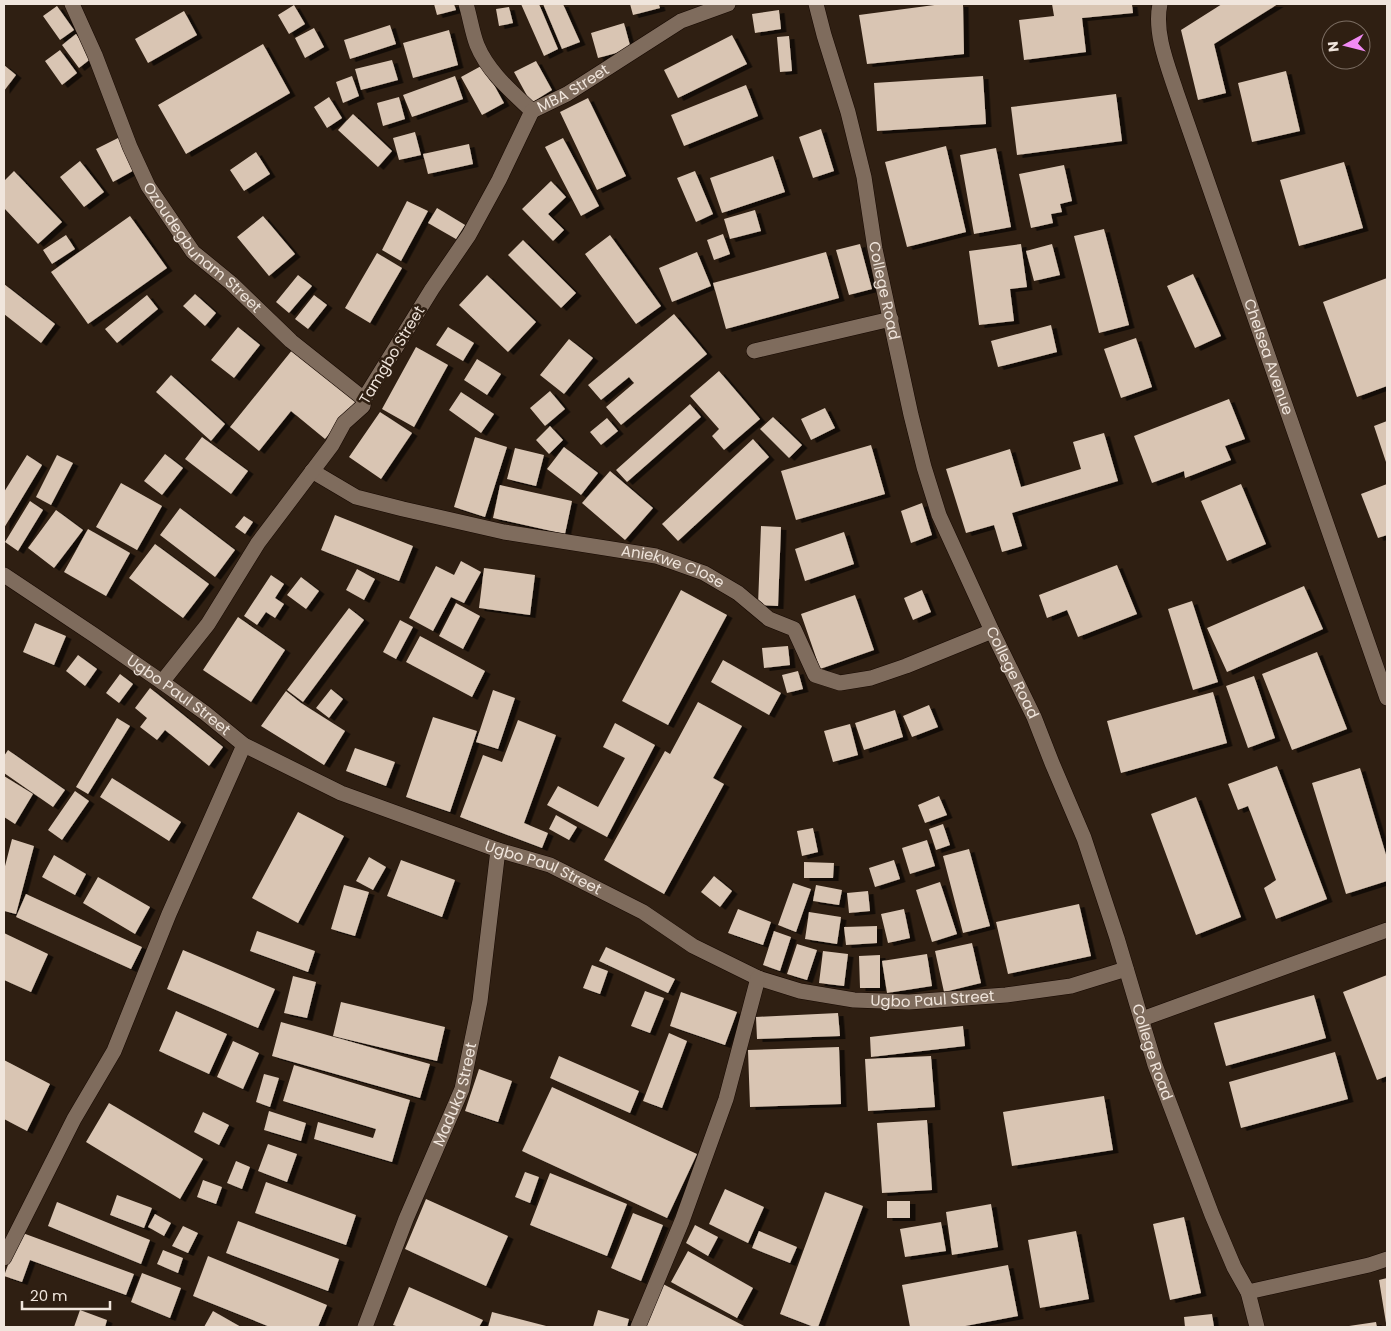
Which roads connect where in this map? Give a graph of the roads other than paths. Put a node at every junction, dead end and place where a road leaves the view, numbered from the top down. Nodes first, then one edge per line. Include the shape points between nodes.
1 (72, 4) edge
2 (466, 4) edge
3 (728, 4) edge
4 (816, 4) edge
5 (1159, 8) edge
6 (532, 111) junction
7 (891, 319) junction
8 (754, 351) dead end
9 (364, 399) junction
10 (312, 471) junction
11 (4, 576) edge
12 (992, 631) junction
13 (162, 682) junction
14 (1387, 698) edge
15 (244, 745) junction
16 (498, 850) junction
17 (1387, 930) edge
18 (1126, 969) junction
19 (758, 978) junction
20 (1142, 1019) junction
21 (4, 1258) edge
22 (1387, 1259) edge
23 (1248, 1292) junction
24 (365, 1327) edge
25 (638, 1327) edge
26 (1257, 1327) edge

1 - 9 street, Ozoudegbunam Street via 148,186 194,252 291,341
2 - 6 street, MBA Street via 477,46 489,66
3 - 6 street, MBA Street via 681,21 567,94
4 - 7 street, College Road via 864,177 875,249
5 - 14 street, Chelsea Avenue via 1162,47 1176,91
6 - 9 street, Tamgbo Street via 469,235 432,288
7 - 8 street
7 - 12 street, College Road via 926,475 950,543
9 - 10 street, Tamgbo Street via 363,406 344,423
10 - 12 street, Aniekwe Close via 356,497 513,534 656,556 704,573 738,593 769,619 794,629 815,675 840,683 871,678
10 - 13 street, Tamgbo Street via 258,543 208,624
11 - 13 street, Ugbo Paul Street
12 - 18 street, College Road via 1034,717 1084,838
13 - 15 street, Ugbo Paul Street
15 - 16 street, Ugbo Paul Street via 341,793
15 - 21 street via 114,1051 74,1119
16 - 19 street, Ugbo Paul Street via 550,865 591,884 643,912 694,946
16 - 24 street, Maduka Street via 480,1001 462,1089 406,1219
17 - 20 street
18 - 19 street, Ugbo Paul Street via 1071,986 1006,995 909,1002 854,1000 800,991
18 - 20 street, College Road
19 - 25 street via 726,1099 682,1221
20 - 23 street, College Road via 1155,1065 1191,1162 1234,1267
22 - 23 street
23 - 26 street, College Road

